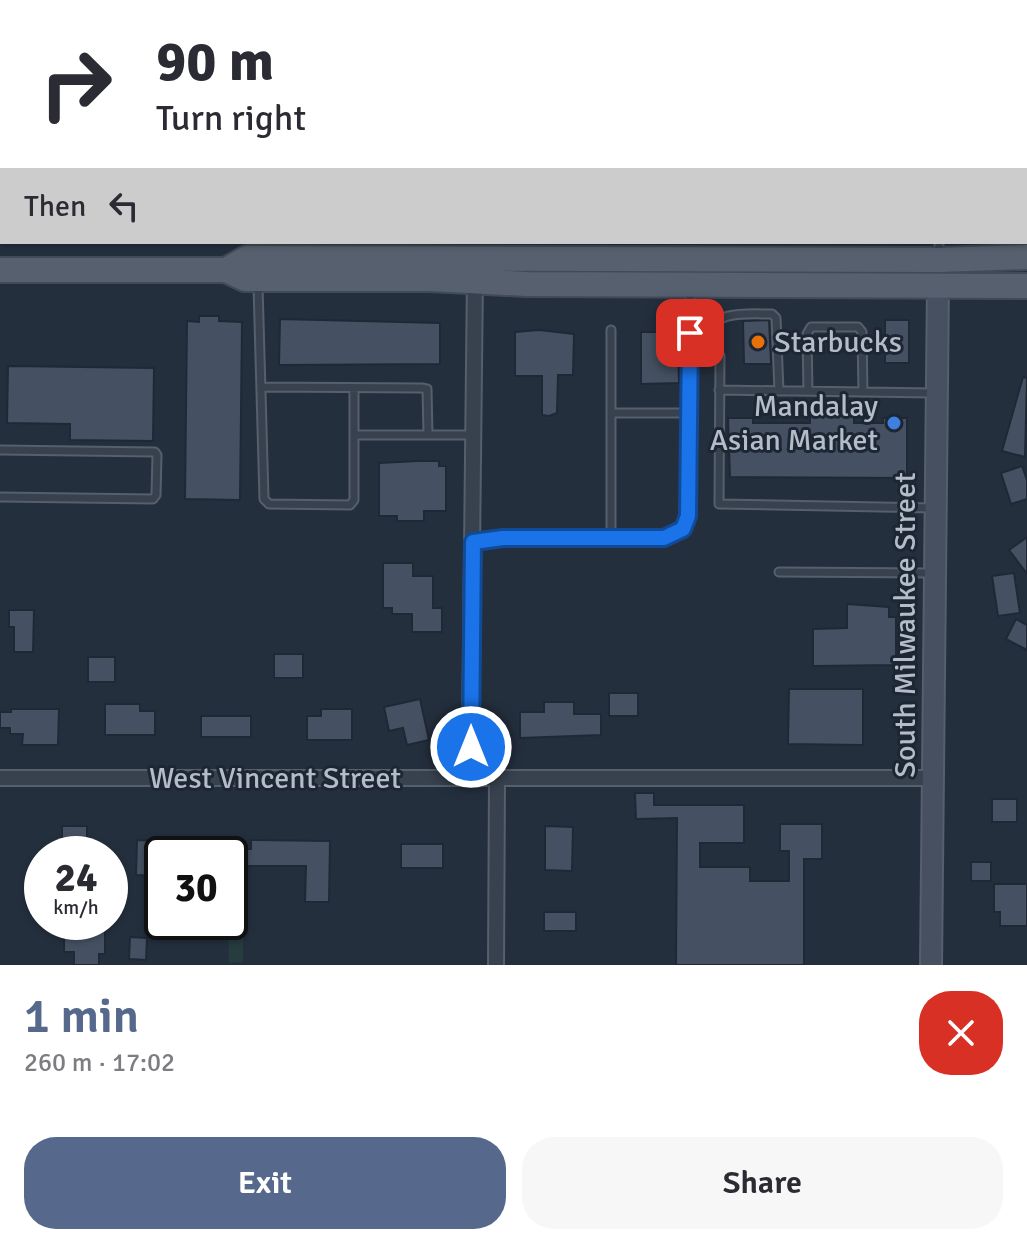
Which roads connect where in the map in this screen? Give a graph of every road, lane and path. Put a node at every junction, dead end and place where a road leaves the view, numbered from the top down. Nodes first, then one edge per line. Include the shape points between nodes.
1 (939, 251) edge
2 (476, 256) edge
3 (1027, 257) edge
4 (0, 270) edge
5 (226, 270) junction
6 (1027, 272) edge
7 (258, 279) junction
8 (690, 285) junction
9 (799, 285) junction
10 (938, 285) junction
11 (1027, 286) edge
12 (611, 330) dead end
13 (690, 333) junction
14 (700, 336) junction
15 (261, 387) junction
16 (354, 388) junction
17 (719, 390) junction
18 (779, 391) junction
19 (808, 391) junction
20 (863, 392) junction
21 (937, 393) junction
22 (611, 413) junction
23 (689, 413) junction
24 (354, 435) junction
25 (428, 435) junction
26 (472, 435) junction
27 (0, 450) edge
28 (0, 497) edge
29 (936, 508) junction
30 (611, 537) junction
31 (473, 542) junction
32 (779, 572) dead end
33 (935, 573) junction
34 (0, 778) edge
35 (934, 778) junction
36 (477, 779) junction
37 (497, 779) junction
38 (496, 965) edge
39 (931, 965) edge

1 - 2 main road
1 - 3 main road
1 - 9 main road via 921,273 833,273
2 - 5 main road via 271,254 247,258
2 - 7 main road
2 - 8 main road via 526,284
2 - 26 street
4 - 5 main road
5 - 7 main road
6 - 10 main road via 957,272
7 - 15 lane
8 - 9 main road
8 - 13 lane
9 - 10 main road
10 - 11 main road
10 - 21 street, South Milwaukee Street
12 - 22 lane
13 - 14 lane
13 - 23 lane
14 - 17 lane via 720,356
14 - 18 lane via 708,324 732,314 772,314
15 - 16 lane
15 - 24 lane via 264,499 269,504 350,505
16 - 24 lane
16 - 25 lane via 427,389
17 - 18 lane
17 - 29 lane via 719,504
18 - 19 lane
19 - 20 lane
19 - 20 lane via 811,327 858,327
20 - 21 lane
21 - 29 street, South Milwaukee Street
22 - 23 lane
22 - 30 lane
23 - 30 lane via 688,516 683,529 664,538
24 - 25 lane
25 - 26 lane
26 - 31 street
27 - 28 lane via 157,455 153,499
29 - 33 street, South Milwaukee Street
30 - 31 lane
31 - 36 street via 470,731
32 - 33 lane
33 - 35 street, South Milwaukee Street
34 - 36 street, West Vincent Street
35 - 37 street, West Vincent Street
35 - 39 street, South Milwaukee Street
36 - 37 street, West Vincent Street
37 - 38 street

